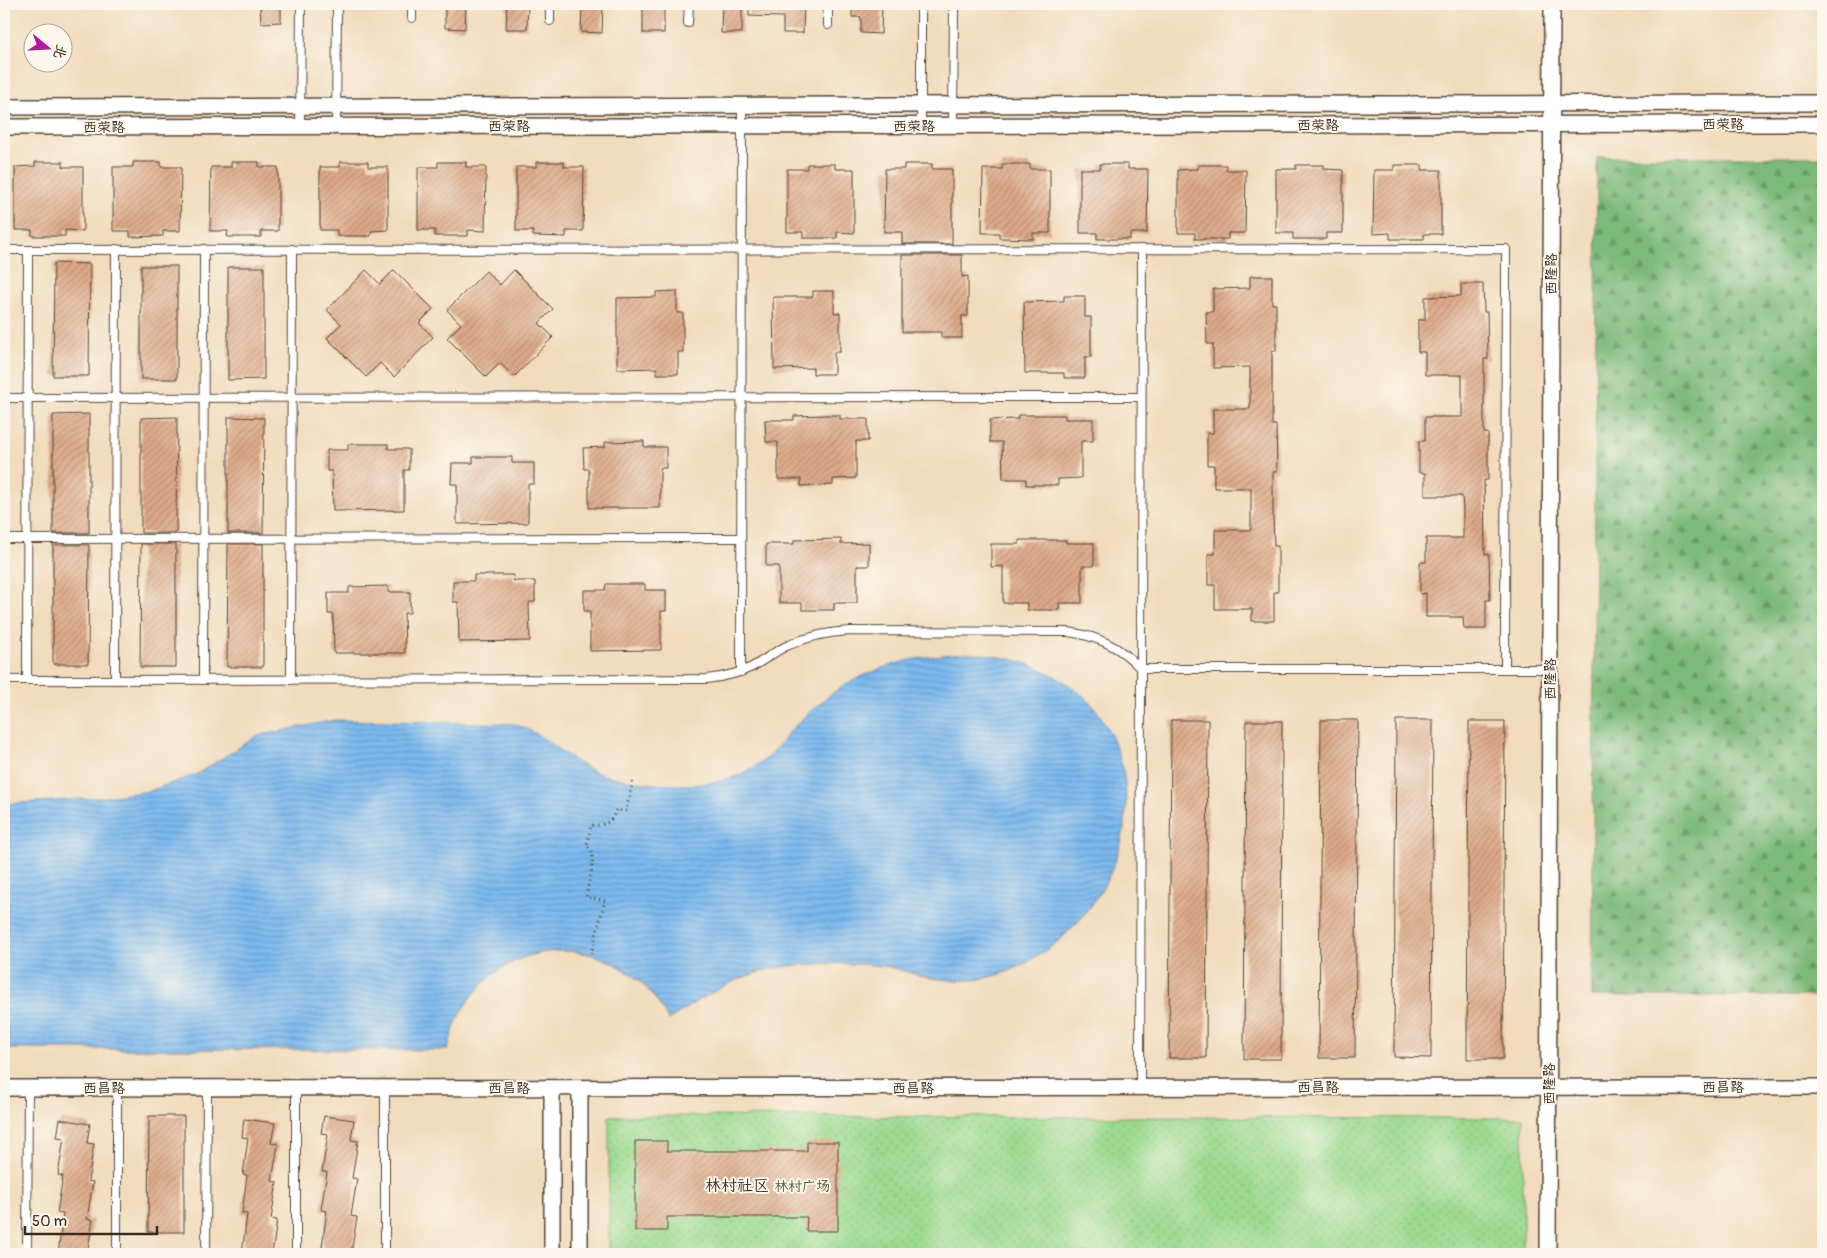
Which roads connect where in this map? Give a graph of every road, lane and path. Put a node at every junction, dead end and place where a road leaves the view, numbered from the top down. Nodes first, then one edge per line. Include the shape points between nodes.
1 (300, 4) edge
2 (337, 4) edge
3 (412, 4) edge
4 (550, 4) edge
5 (688, 4) edge
6 (828, 4) edge
7 (922, 4) edge
8 (954, 4) edge
9 (1552, 4) edge
10 (412, 18) dead end
11 (550, 21) dead end
12 (688, 23) dead end
13 (828, 25) dead end
14 (1552, 104) junction
15 (1823, 104) edge
16 (742, 105) junction
17 (921, 105) junction
18 (953, 105) junction
19 (300, 106) junction
20 (336, 106) junction
21 (4, 107) edge
22 (1823, 124) edge
23 (1552, 125) junction
24 (336, 126) junction
25 (742, 126) junction
26 (921, 126) junction
27 (953, 126) junction
28 (4, 127) edge
29 (300, 127) junction
30 (116, 249) junction
31 (292, 249) junction
32 (742, 249) junction
33 (1142, 249) junction
34 (4, 250) edge
35 (28, 250) junction
36 (204, 250) junction
37 (741, 397) junction
38 (1142, 397) junction
39 (4, 398) edge
40 (27, 398) junction
41 (116, 398) junction
42 (204, 398) junction
43 (292, 398) junction
44 (741, 538) junction
45 (4, 539) edge
46 (27, 539) junction
47 (115, 539) junction
48 (203, 539) junction
49 (292, 539) junction
50 (1141, 669) junction
51 (1505, 669) junction
52 (1550, 669) junction
53 (741, 672) junction
54 (4, 680) edge
55 (26, 680) junction
56 (115, 680) junction
57 (203, 680) junction
58 (291, 680) junction
59 (634, 780) dead end
60 (591, 954) dead end
61 (1549, 1087) junction
62 (1823, 1087) edge
63 (4, 1088) edge
64 (28, 1088) junction
65 (117, 1088) junction
66 (207, 1088) junction
67 (296, 1088) junction
68 (386, 1088) junction
69 (552, 1088) junction
70 (580, 1088) junction
71 (1140, 1088) junction
72 (27, 1254) edge
73 (117, 1254) edge
74 (206, 1254) edge
75 (296, 1254) edge
76 (385, 1254) edge
77 (552, 1254) edge
78 (580, 1254) edge
79 (1548, 1254) edge

1 - 19 lane
2 - 20 lane
3 - 10 lane
4 - 11 lane
5 - 12 lane
6 - 13 lane
7 - 17 lane
8 - 18 lane
9 - 14 street, 西隆路
14 - 15 street, 西荣路
14 - 18 street, 西荣路
14 - 23 street, 西隆路
16 - 17 street, 西荣路
16 - 20 street, 西荣路
16 - 25 lane
17 - 18 street, 西荣路
17 - 26 lane
18 - 27 lane
19 - 20 street, 西荣路
19 - 21 street, 西荣路
19 - 29 lane
20 - 24 lane
22 - 23 street, 西荣路
23 - 27 street, 西荣路
23 - 52 street, 西隆路
24 - 25 street, 西荣路
24 - 29 street, 西荣路
25 - 26 street, 西荣路
25 - 32 lane
26 - 27 street, 西荣路
28 - 29 street, 西荣路
30 - 35 lane
30 - 36 lane
30 - 41 lane
31 - 32 lane
31 - 36 lane
31 - 43 lane
32 - 33 lane
32 - 37 lane
33 - 38 lane
33 - 51 lane via 1506,249
34 - 35 lane
35 - 40 lane
36 - 42 lane
37 - 38 lane
37 - 43 lane
37 - 44 lane
38 - 50 lane
39 - 40 lane
40 - 41 lane
40 - 46 lane
41 - 42 lane
41 - 47 lane
42 - 43 lane
42 - 48 lane
43 - 49 lane
44 - 49 lane
44 - 53 lane
45 - 46 lane
46 - 47 lane
46 - 55 lane
47 - 48 lane
47 - 56 lane
48 - 49 lane
48 - 57 lane
49 - 58 lane
50 - 51 lane
50 - 53 lane via 1108,643 1075,633 850,631 802,639
50 - 71 lane
51 - 52 lane
52 - 61 street, 西隆路
53 - 58 lane via 707,680
54 - 55 lane
55 - 56 lane
56 - 57 lane
57 - 58 lane
59 - 60 path via 626,811 616,810 609,823 591,826 588,845 593,863 586,897 605,901
61 - 62 street, 西昌路
61 - 71 street, 西昌路
61 - 79 street, 西隆路
63 - 64 street, 西昌路
64 - 65 street, 西昌路
64 - 72 lane
65 - 66 street, 西昌路
65 - 73 lane
66 - 67 street, 西昌路
66 - 74 lane
67 - 68 street, 西昌路
67 - 75 lane
68 - 69 street, 西昌路
68 - 76 lane
69 - 70 street, 西昌路
69 - 77 street
70 - 71 street, 西昌路
70 - 78 street

